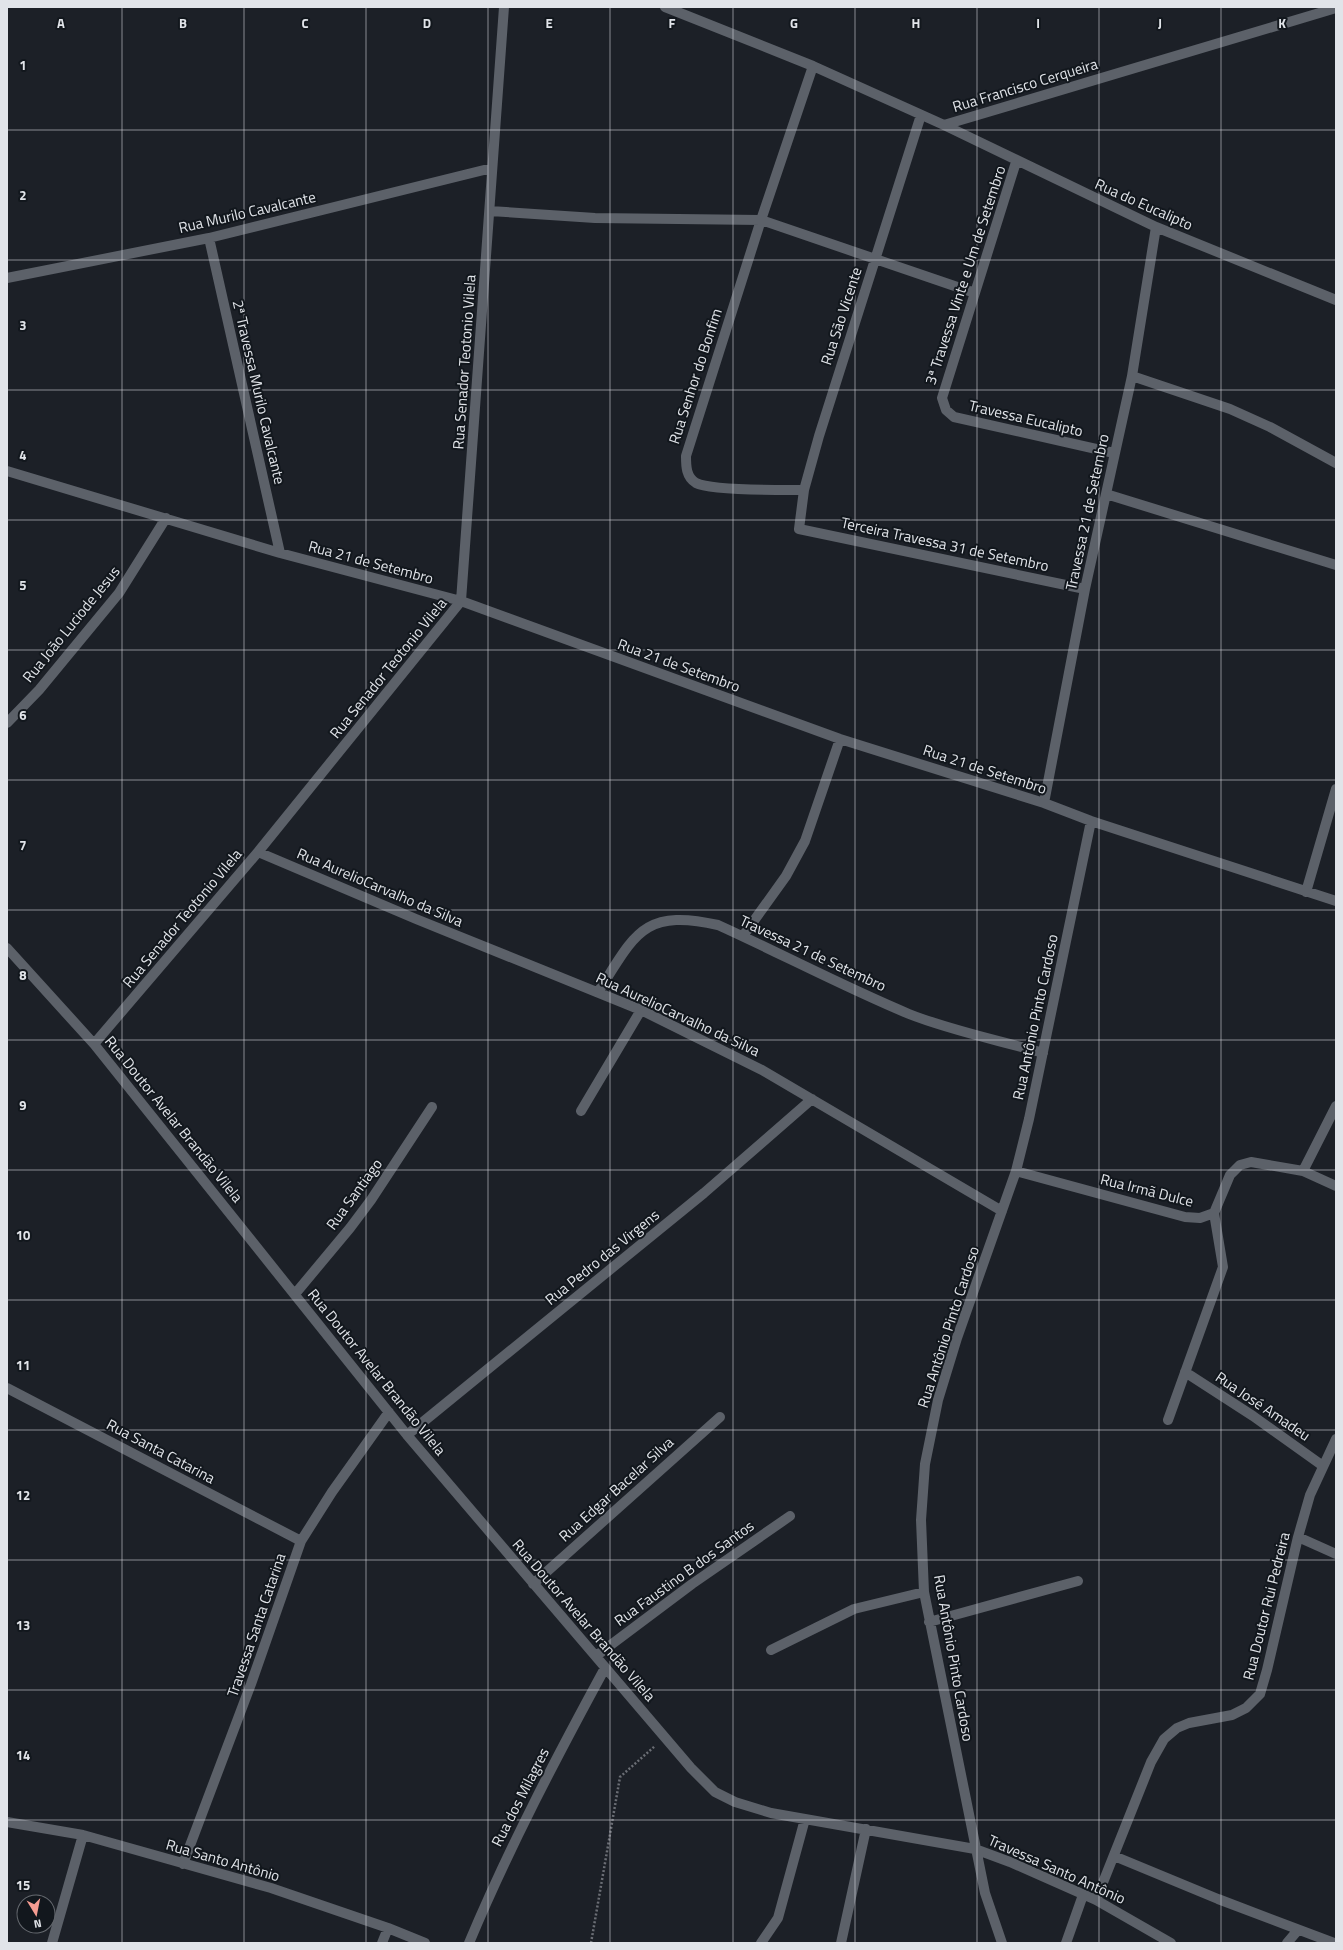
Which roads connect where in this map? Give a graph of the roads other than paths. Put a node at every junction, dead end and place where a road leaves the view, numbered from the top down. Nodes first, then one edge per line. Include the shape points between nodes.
1 (504, 7) edge
2 (666, 7) edge
3 (1335, 8) edge
4 (813, 66) junction
5 (921, 115) junction
6 (944, 126) junction
7 (1016, 162) junction
8 (492, 168) junction
9 (490, 211) junction
10 (761, 220) junction
11 (1156, 227) junction
12 (209, 238) junction
13 (875, 260) junction
14 (7, 278) edge
15 (975, 293) junction
16 (1336, 300) edge
17 (1132, 376) junction
18 (942, 398) joint
19 (1114, 453) junction
20 (1336, 463) edge
21 (7, 471) edge
22 (804, 490) junction
23 (1106, 494) junction
24 (166, 518) junction
25 (799, 529) joint
26 (280, 553) junction
27 (1336, 565) edge
28 (1085, 589) junction
29 (461, 601) junction
30 (7, 723) edge
31 (840, 739) junction
32 (1336, 789) edge
33 (1044, 803) junction
34 (1091, 821) junction
35 (258, 852) junction
36 (1306, 892) junction
37 (1336, 901) edge
38 (743, 936) junction
39 (7, 948) edge
40 (598, 992) junction
41 (641, 1010) junction
42 (94, 1044) junction
43 (1043, 1053) junction
44 (812, 1099) junction
45 (1336, 1106) edge
46 (432, 1107) dead end
47 (580, 1111) dead end
48 (1016, 1171) junction
49 (1303, 1171) junction
50 (1336, 1186) edge
51 (1002, 1211) junction
52 (1214, 1213) junction
53 (295, 1294) junction
54 (1185, 1372) junction
55 (7, 1388) edge
56 (389, 1412) junction
57 (720, 1417) dead end
58 (1168, 1420) dead end
59 (407, 1435) junction
60 (1336, 1439) edge
61 (1323, 1466) junction
62 (790, 1516) dead end
63 (1298, 1537) junction
64 (301, 1541) junction
65 (1336, 1554) edge
66 (1078, 1581) dead end
67 (533, 1584) junction
68 (924, 1592) junction
69 (929, 1622) junction
70 (771, 1650) dead end
71 (596, 1656) junction
72 (605, 1668) junction
73 (735, 1802) joint
74 (806, 1819) junction
75 (7, 1822) edge
76 (866, 1829) junction
77 (83, 1835) junction
78 (975, 1849) junction
79 (1114, 1856) junction
80 (183, 1864) junction
81 (1083, 1895) junction
82 (1096, 1900) junction
83 (388, 1928) junction
84 (1298, 1930) junction
85 (52, 1943) edge
86 (382, 1943) edge
87 (425, 1943) edge
88 (469, 1943) edge
89 (761, 1943) edge
90 (841, 1943) edge
91 (1002, 1943) edge
92 (1066, 1943) edge
93 (1171, 1943) edge
94 (1287, 1943) edge
95 (1334, 1943) edge

1 - 8 street, Rua Senador Teotonio Vilela
2 - 4 street, Rua Francisco Cerqueira
3 - 6 street, Rua Francisco Cerqueira
4 - 5 street, Rua Francisco Cerqueira
4 - 10 street, Rua Senhor do Bonfim
5 - 6 street, Rua Francisco Cerqueira
5 - 13 street, Rua São Vicente
6 - 7 street, Rua do Eucalipto
7 - 11 street, Rua do Eucalipto
7 - 15 street, 3ª Travessa Vinte e Um de Setembro
8 - 9 street, Rua Senador Teotonio Vilela
8 - 12 street, Rua Murilo Cavalcante
9 - 10 street via 595,218
9 - 29 street, Rua Senador Teotonio Vilela
10 - 13 street
10 - 22 street, Rua Senhor do Bonfim via 686,456 686,471 696,483 712,487
11 - 16 street, Rua do Eucalipto
11 - 17 street, Travessa 21 de Setembro
12 - 14 street, Rua Murilo Cavalcante
12 - 26 street, 2ª Travessa Murilo Cavalcante
13 - 15 street
13 - 22 street, Rua São Vicente
15 - 18 street, 3ª Travessa Vinte e Um de Setembro
17 - 19 street, Travessa 21 de Setembro
17 - 20 street via 1230,409 1270,427
18 - 19 street, Travessa Eucalipto via 946,410 954,417
19 - 23 street, Travessa 21 de Setembro
21 - 24 street, Rua 21 de Setembro
22 - 25 street, Rua São Vicente
23 - 27 street
23 - 28 street, Travessa 21 de Setembro
24 - 26 street, Rua 21 de Setembro
24 - 30 street, Rua João Luciode Jesus via 119,593 39,690
25 - 28 street, Terceira Travessa 31 de Setembro
26 - 29 street, Rua 21 de Setembro
28 - 33 street, Travessa 21 de Setembro
29 - 31 street, Rua 21 de Setembro
29 - 35 street, Rua Senador Teotonio Vilela
31 - 33 street, Rua 21 de Setembro
31 - 38 street via 805,841 786,876
32 - 36 street
33 - 34 street, Rua 21 de Setembro
34 - 36 street, Rua 21 de Setembro
34 - 43 street, Rua Antônio Pinto Cardoso
35 - 40 street, Rua AurelioCarvalho da Silva
35 - 42 street, Rua Senador Teotonio Vilela
36 - 37 street, Rua 21 de Setembro
38 - 40 street, Travessa 21 de Setembro via 718,925 696,920 659,922 637,935
38 - 43 street, Travessa 21 de Setembro via 789,960 910,1014 943,1026
39 - 42 street, Rua Doutor Avelar Brandão Vilela
40 - 41 street, Rua AurelioCarvalho da Silva
41 - 44 street, Rua AurelioCarvalho da Silva via 762,1070
41 - 47 street
42 - 53 street, Rua Doutor Avelar Brandão Vilela
43 - 48 street, Rua Antônio Pinto Cardoso
44 - 51 street, Rua AurelioCarvalho da Silva
44 - 59 street, Rua Pedro das Virgens via 638,1247
45 - 49 street
46 - 53 street, Rua Santiago via 371,1200
48 - 51 street, Rua Antônio Pinto Cardoso
48 - 52 street, Rua Irmã Dulce via 1185,1217 1200,1218
49 - 50 street
49 - 52 street via 1251,1162 1240,1165 1230,1175
51 - 68 street, Rua Antônio Pinto Cardoso via 938,1400 925,1464 921,1520
52 - 54 street via 1223,1267
53 - 56 street, Rua Doutor Avelar Brandão Vilela
54 - 58 street
54 - 61 street, Rua José Amadeu
55 - 64 street, Rua Santa Catarina
56 - 59 street, Rua Doutor Avelar Brandão Vilela
56 - 64 street, Travessa Santa Catarina via 332,1492
57 - 67 street, Rua Edgar Bacelar Silva
59 - 67 street, Rua Doutor Avelar Brandão Vilela
60 - 61 street, Rua Doutor Rui Pedreira
61 - 63 street, Rua Doutor Rui Pedreira via 1310,1495
62 - 71 street, Rua Faustino B dos Santos via 692,1584
63 - 65 street
63 - 79 street, Rua Doutor Rui Pedreira via 1260,1694 1246,1708 1232,1715 1189,1723 1177,1728 1164,1739
64 - 80 street, Travessa Santa Catarina via 251,1684
66 - 69 street
67 - 71 street, Rua Doutor Avelar Brandão Vilela
68 - 69 street, Rua Antônio Pinto Cardoso
68 - 70 street via 854,1609
69 - 78 street, Rua Antônio Pinto Cardoso
71 - 72 street, Rua Doutor Avelar Brandão Vilela
72 - 73 street, Rua Doutor Avelar Brandão Vilela via 691,1768 715,1792
72 - 88 street, Rua dos Milagres via 526,1818
73 - 74 street, Travessa Santo Antônio via 771,1813
74 - 76 street, Travessa Santo Antônio
74 - 89 street via 778,1918
75 - 77 street, Rua Santo Antônio
76 - 78 street, Travessa Santo Antônio
76 - 90 street
77 - 80 street, Rua Santo Antônio
77 - 85 street
78 - 81 street, Travessa Santo Antônio
78 - 91 street, Rua Antônio Pinto Cardoso via 985,1893
79 - 82 street, Rua Doutor Rui Pedreira
79 - 84 street
80 - 83 street, Rua Santo Antônio via 271,1888
81 - 82 street, Travessa Santo Antônio
81 - 92 street
82 - 93 street, Travessa Santo Antônio
83 - 86 street
83 - 87 street, Rua Santo Antônio
84 - 94 street
84 - 95 street

